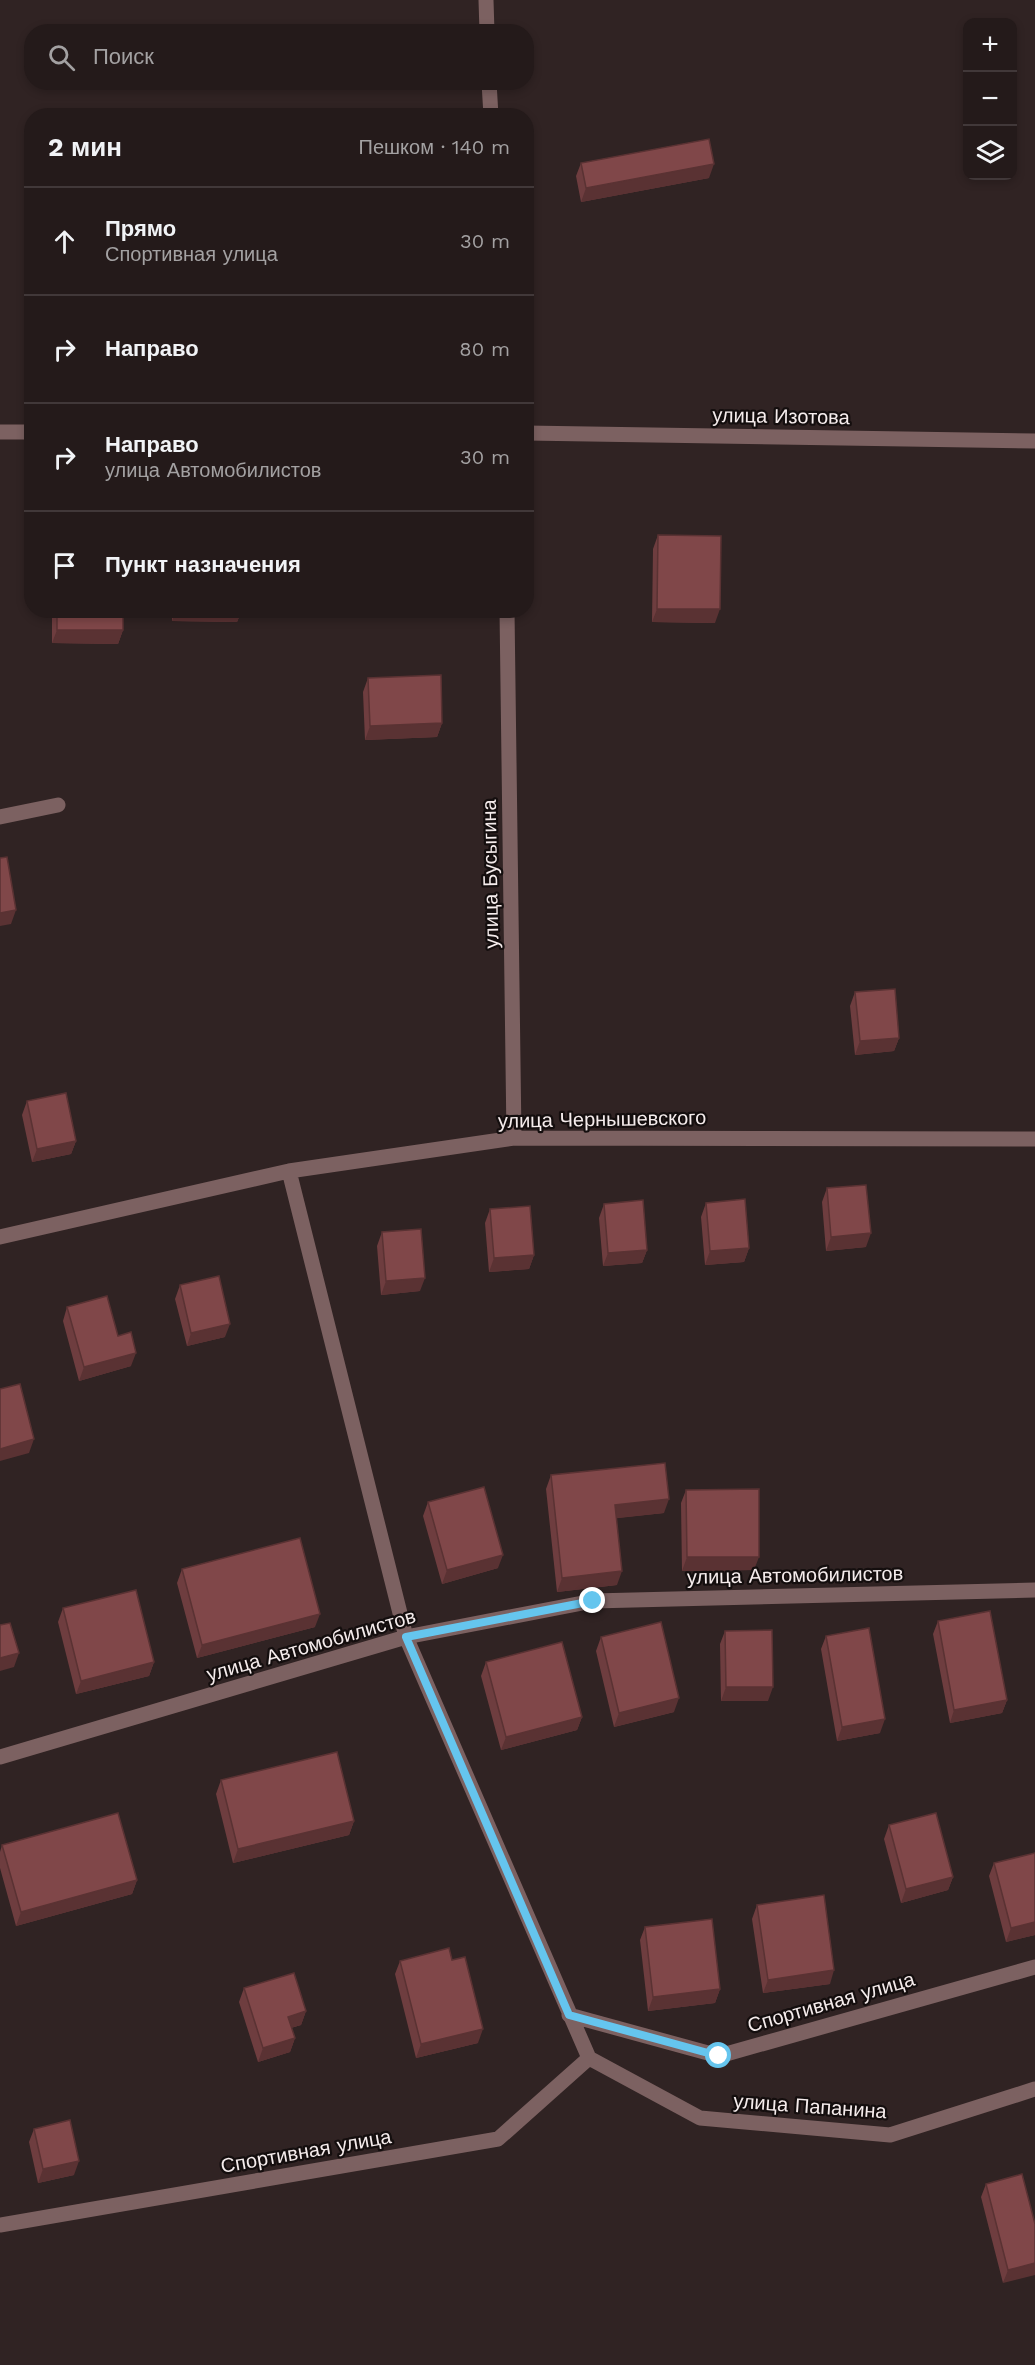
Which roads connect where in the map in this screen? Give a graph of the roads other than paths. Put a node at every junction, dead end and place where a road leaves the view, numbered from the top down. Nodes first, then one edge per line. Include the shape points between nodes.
1 (486, 0) edge
2 (487, 24) edge
3 (489, 90) edge
4 (491, 108) edge
5 (0, 432) edge
6 (24, 432) edge
7 (534, 433) edge
8 (1035, 441) edge
9 (507, 618) edge
10 (58, 805) dead end
11 (0, 817) edge
12 (514, 1138) junction
13 (1035, 1139) edge
14 (289, 1171) junction
15 (0, 1237) edge
16 (1035, 1590) edge
17 (406, 1637) junction
18 (0, 1757) edge
19 (1035, 1967) edge
20 (569, 2015) junction
21 (590, 2058) junction
22 (1035, 2088) edge
23 (0, 2225) edge

1 - 2 street
3 - 4 street
5 - 6 street
7 - 8 street, улица Изотова
9 - 12 street, улица Бусыгина
10 - 11 street
12 - 13 street, улица Чернышевского
12 - 14 street, улица Чернышевского
14 - 15 street, улица Чернышевского
14 - 17 street
16 - 17 street, улица Автомобилистов via 593,1601
17 - 18 street, улица Автомобилистов
17 - 20 street
19 - 20 street, Спортивная улица via 719,2056
20 - 21 street
21 - 22 street, улица Папанина via 700,2118 890,2135
21 - 23 street, Спортивная улица via 498,2139

